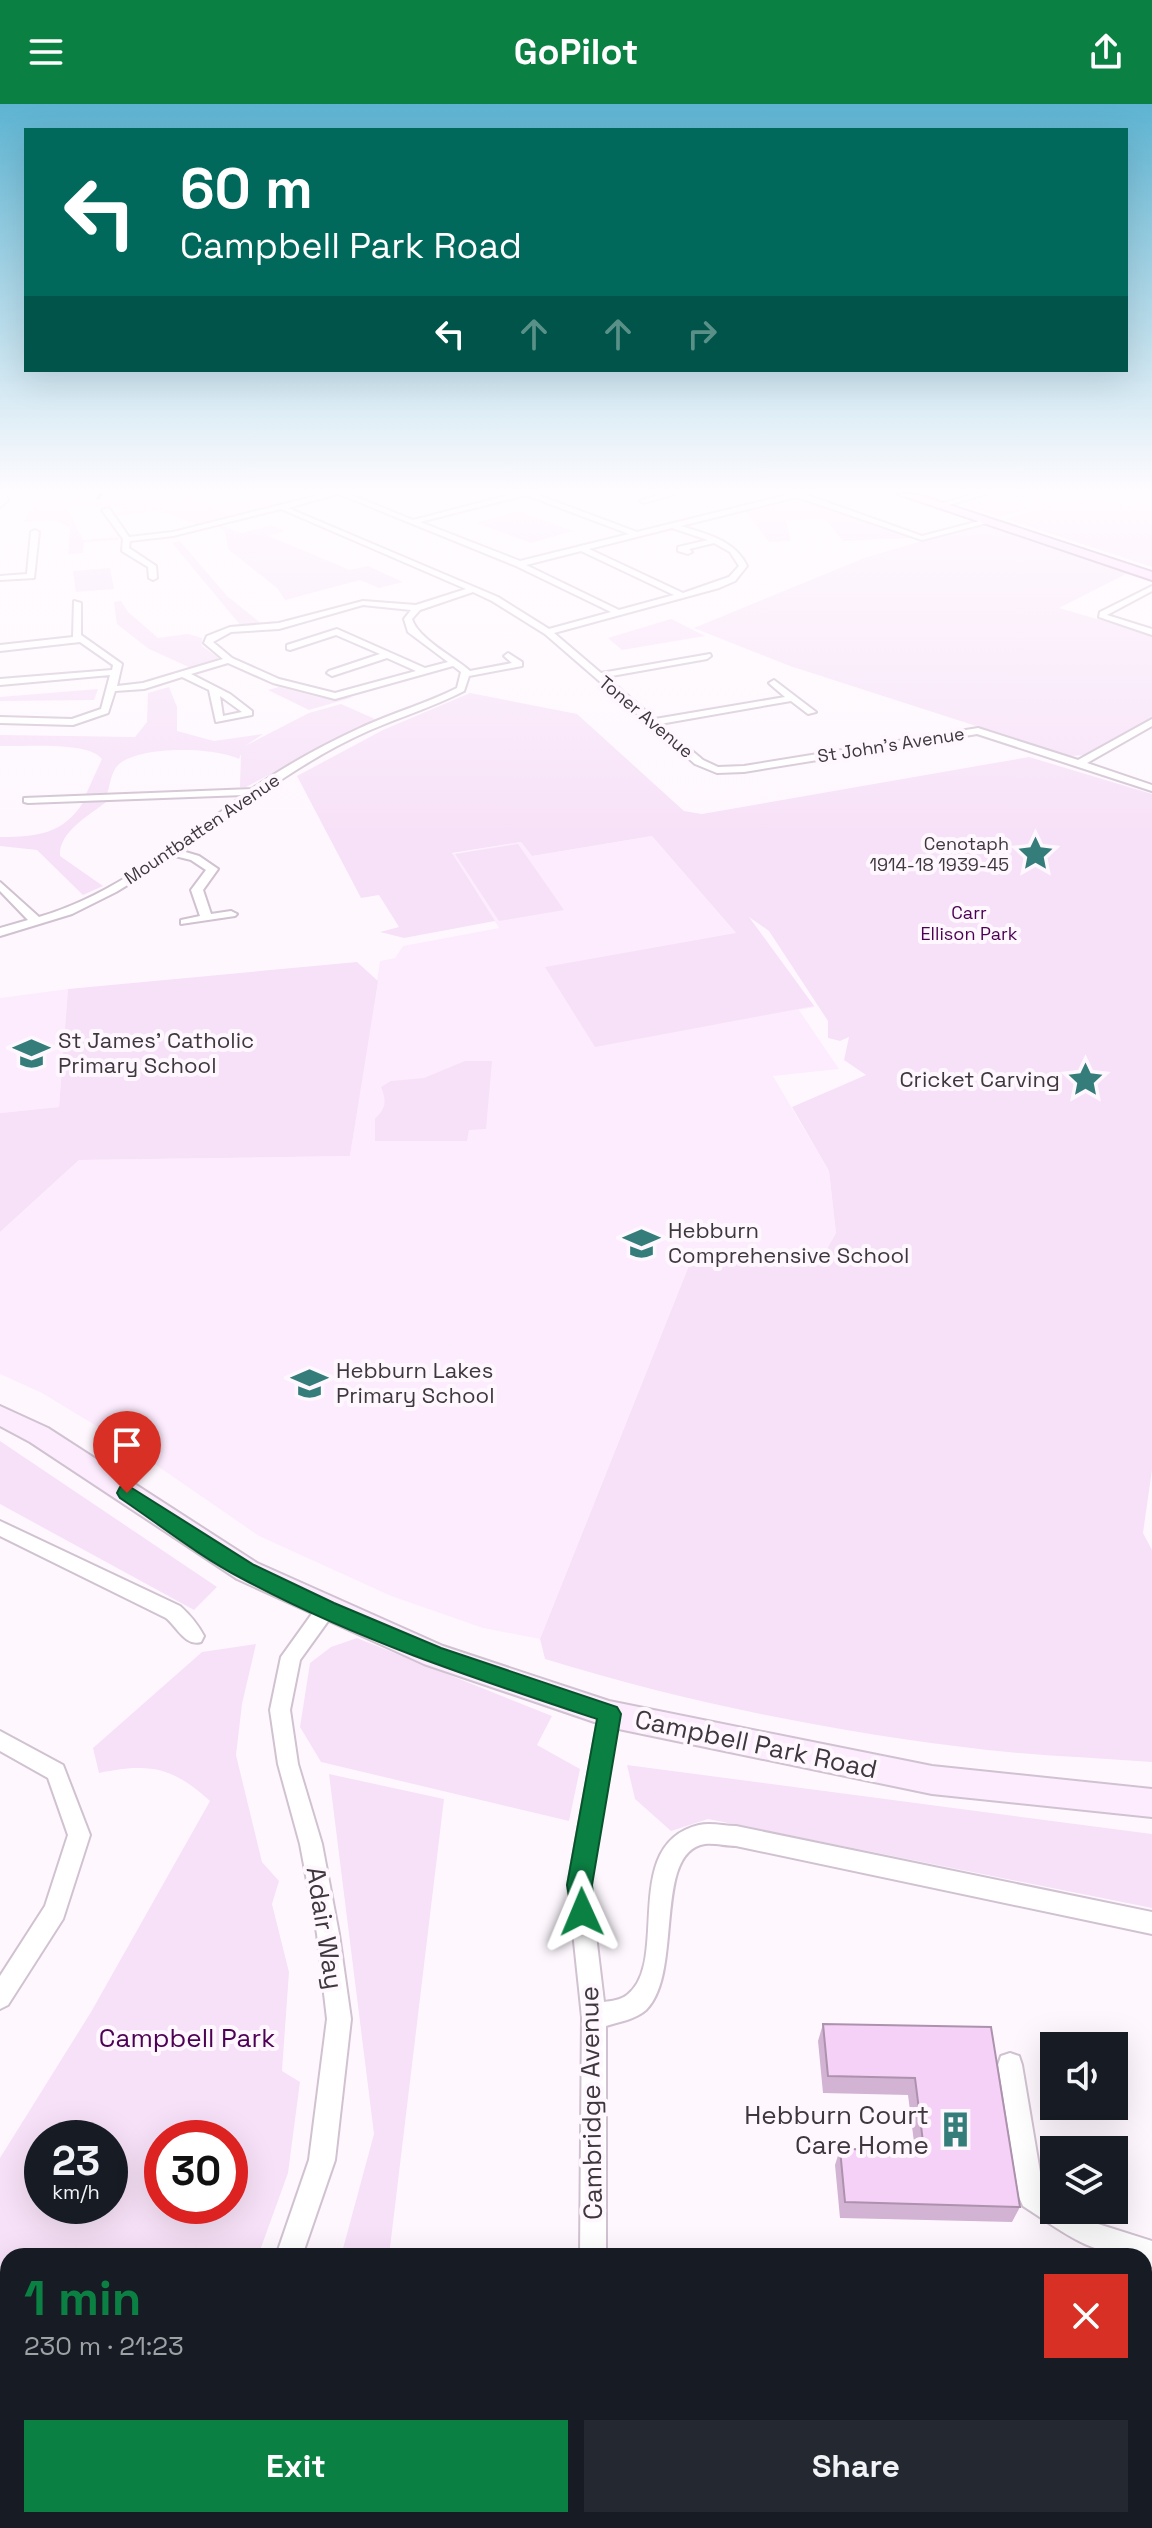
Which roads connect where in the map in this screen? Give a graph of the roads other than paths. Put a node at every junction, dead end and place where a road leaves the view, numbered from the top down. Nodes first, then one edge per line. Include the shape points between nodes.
1 (77, 607) edge
2 (348, 607) edge
3 (407, 607) edge
4 (503, 607) edge
5 (607, 607) edge
6 (635, 607) edge
7 (1116, 607) edge
8 (417, 608) joint
9 (617, 612) junction
10 (548, 632) junction
11 (1152, 632) edge
12 (80, 639) junction
13 (290, 647) dead end
14 (0, 648) edge
15 (390, 654) junction
16 (508, 656) dead end
17 (707, 656) dead end
18 (229, 660) junction
19 (457, 662) junction
20 (422, 670) junction
21 (115, 672) junction
22 (332, 673) dead end
23 (183, 674) junction
24 (466, 674) junction
25 (597, 676) junction
26 (0, 682) edge
27 (774, 683) dead end
28 (110, 689) junction
29 (214, 690) dead end
30 (793, 698) junction
31 (811, 712) dead end
32 (0, 720) edge
33 (654, 722) junction
34 (1152, 722) edge
35 (1141, 729) junction
36 (1152, 732) edge
37 (1079, 764) junction
38 (717, 770) joint
39 (1152, 788) edge
40 (251, 792) junction
41 (28, 800) dead end
42 (173, 852) junction
43 (0, 885) edge
44 (231, 914) dead end
45 (207, 918) junction
46 (36, 921) junction
47 (185, 922) dead end
48 (0, 932) edge
49 (0, 1415) edge
50 (0, 1528) edge
51 (326, 1610) junction
52 (194, 1636) dead end
53 (609, 1714) junction
54 (0, 1740) edge
55 (1152, 1803) edge
56 (1152, 1923) edge
57 (0, 1997) edge
58 (594, 2017) junction
59 (1010, 2065) dead end
60 (292, 2248) edge
61 (593, 2248) edge
62 (1133, 2248) edge

1 - 12 street
2 - 18 street via 210,638 210,648
3 - 8 street
4 - 10 street, Toner Avenue
5 - 9 street
6 - 9 street
7 - 11 street via 1103,617
8 - 19 street via 408,619 411,630
9 - 10 street
10 - 25 street, Toner Avenue
12 - 14 street
12 - 21 street via 118,664
13 - 15 street via 337,632
15 - 20 street
15 - 22 street
16 - 24 street via 519,664
17 - 25 street
18 - 20 street via 296,689 335,696
18 - 23 street
19 - 20 street
19 - 24 street
21 - 26 street
21 - 28 street
23 - 28 street
23 - 29 street
24 - 40 street, Mountbatten Avenue via 461,689 449,697 363,730
25 - 33 street, Toner Avenue
27 - 30 street
28 - 32 street via 105,711 93,718
30 - 31 street
30 - 33 street
33 - 38 street, Toner Avenue via 699,762
34 - 35 street
35 - 36 street
35 - 37 street
37 - 38 street, St John's Avenue via 978,731
37 - 39 street, St John's Avenue
40 - 41 street
40 - 42 street, Mountbatten Avenue
42 - 45 street via 212,869 197,890
42 - 46 street, Mountbatten Avenue via 112,890
43 - 46 street
44 - 45 street
45 - 47 street
46 - 48 street, Mountbatten Avenue
49 - 51 street, Campbell Park Road via 247,1571
50 - 52 street via 173,1612
51 - 53 street, Campbell Park Road via 434,1655
51 - 60 street, Adair Way via 291,1657 280,1710 288,1764 311,1844 339,2019 322,2160
53 - 55 street, Campbell Park Road via 932,1780
53 - 58 street, Cambridge Avenue via 579,1885
54 - 57 street via 56,1772 79,1835 55,1911
56 - 58 street via 736,1836 698,1835 676,1851 662,1881 652,1985 637,2004
58 - 61 street, Cambridge Avenue
59 - 62 street via 1032,2197 1092,2235

